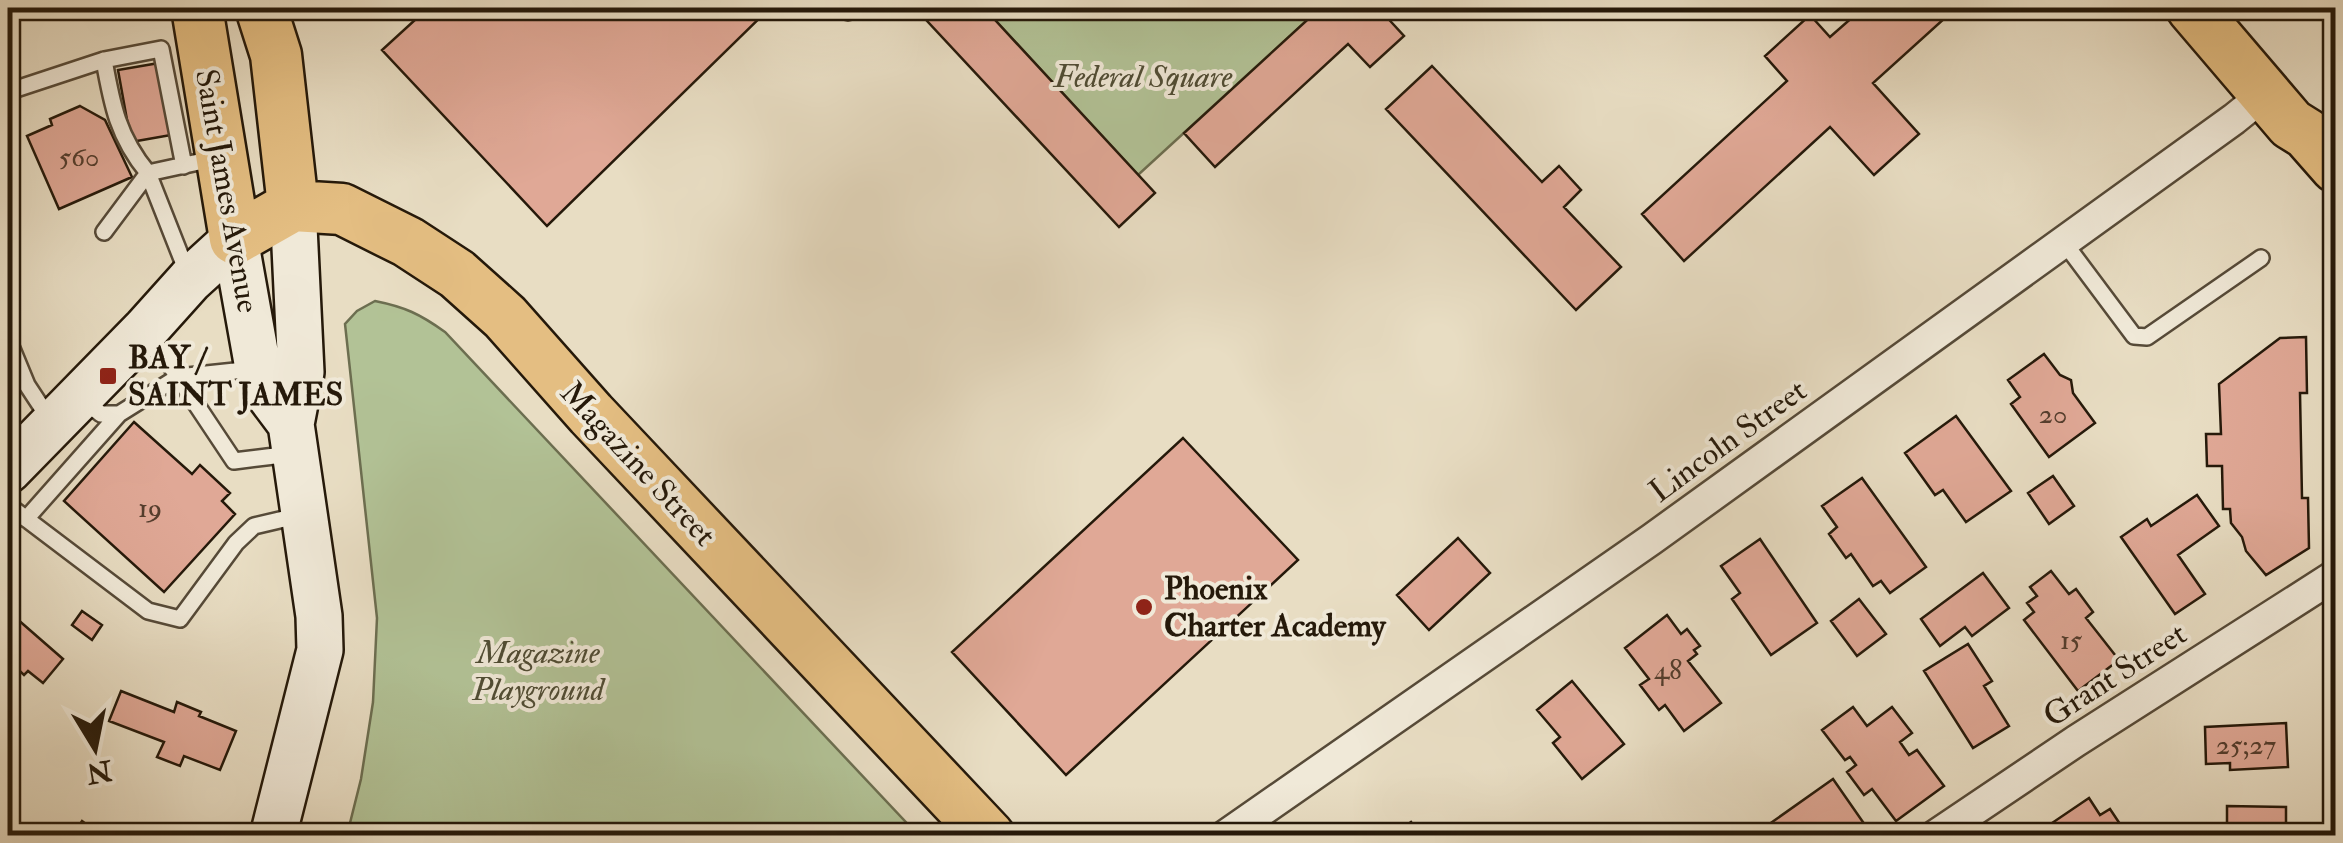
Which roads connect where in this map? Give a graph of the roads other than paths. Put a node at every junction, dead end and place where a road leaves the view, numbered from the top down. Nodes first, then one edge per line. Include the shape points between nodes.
1 (197, 8) edge
2 (261, 8) edge
3 (2192, 8) edge
4 (104, 60) junction
5 (8, 86) edge
6 (2264, 94) junction
7 (203, 162) junction
8 (2336, 167) edge
9 (148, 173) junction
10 (292, 206) junction
11 (104, 232) dead end
12 (235, 239) junction
13 (2062, 241) junction
14 (2261, 258) dead end
15 (190, 280) junction
16 (146, 329) junction
17 (8, 339) edge
18 (258, 368) junction
19 (178, 377) junction
20 (84, 412) junction
21 (293, 439) junction
22 (8, 470) edge
23 (8, 505) edge
24 (304, 514) junction
25 (26, 520) junction
26 (2336, 575) edge
27 (273, 836) edge
28 (989, 836) edge
29 (1225, 836) edge
30 (1935, 836) edge

1 - 7 main road, Saint James Avenue
2 - 10 main road, Saint James Avenue via 276,55
3 - 6 main road
4 - 5 lane via 10,91
4 - 7 lane via 161,49 168,101
4 - 9 lane via 131,154
6 - 8 main road
6 - 13 street, Lincoln Street
7 - 9 lane
7 - 12 main road, Saint James Avenue
9 - 11 lane
9 - 15 lane
10 - 12 main road
10 - 21 main road, Saint James Avenue via 302,354
10 - 28 main road, Magazine Street via 342,210 382,228 457,274 493,306
12 - 15 main road
12 - 18 main road, Saint James Avenue
13 - 14 lane via 2134,336 2147,337
13 - 29 street, Lincoln Street via 1652,539
15 - 16 main road
16 - 19 lane
16 - 20 main road
17 - 20 lane via 27,385
18 - 19 lane
18 - 21 main road, Saint James Avenue
19 - 20 lane
19 - 21 lane via 234,462
20 - 22 main road
20 - 25 lane
21 - 24 main road, Saint James Avenue
23 - 25 lane
24 - 25 lane via 254,526 180,619 148,611
24 - 27 main road, Saint James Avenue via 320,650
26 - 30 street, Grant Street

